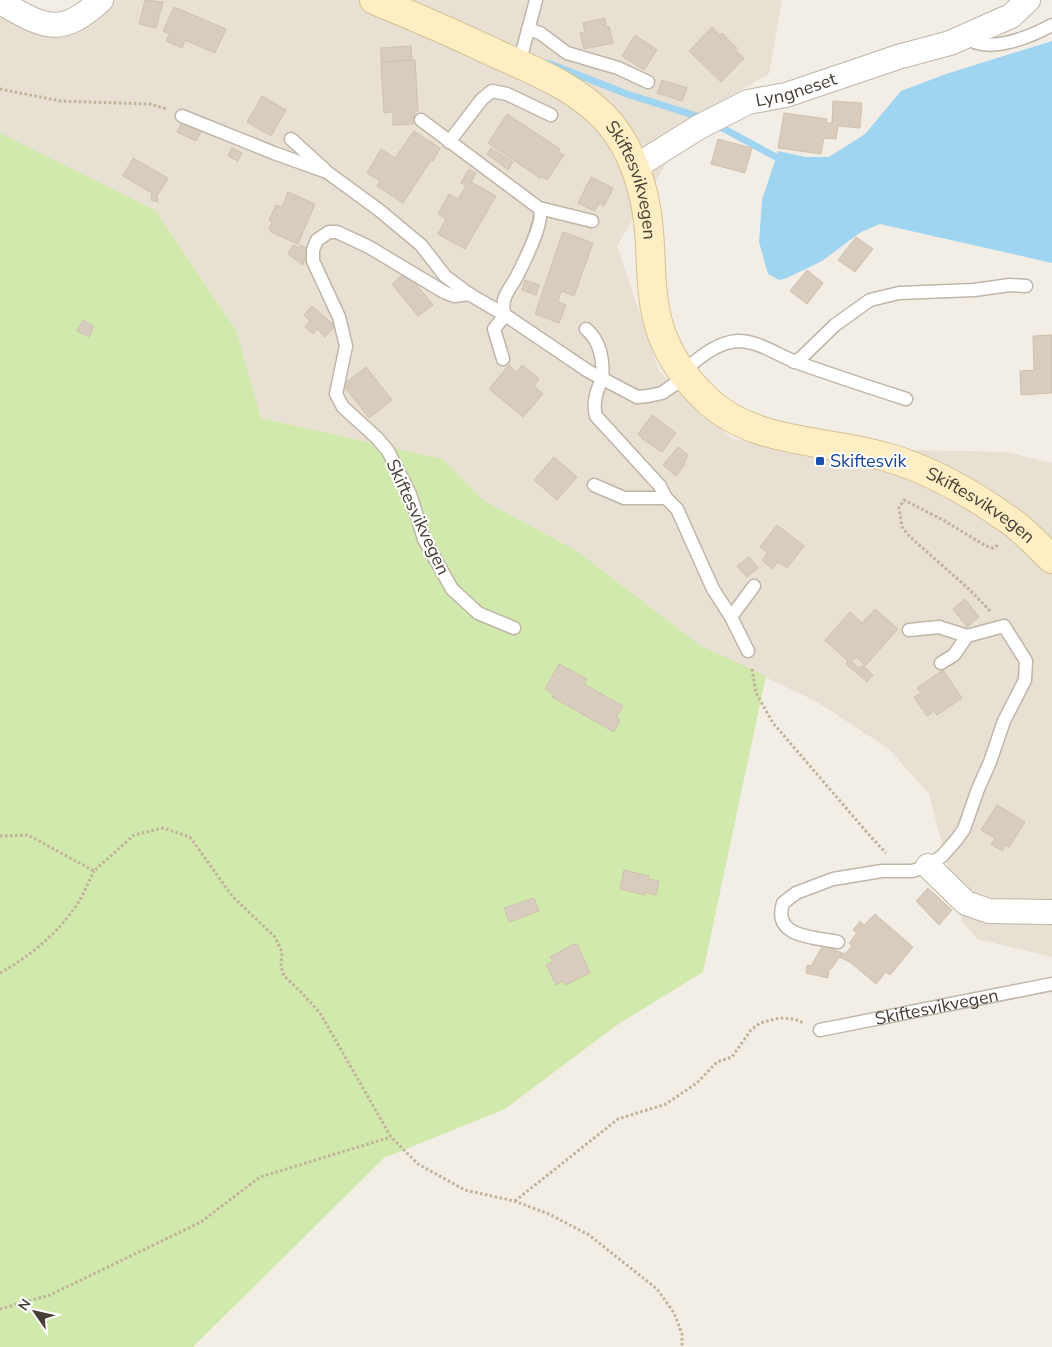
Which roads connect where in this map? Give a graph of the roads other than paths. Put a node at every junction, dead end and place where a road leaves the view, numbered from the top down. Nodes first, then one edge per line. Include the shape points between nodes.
1 (101, 0) edge
2 (374, 0) edge
3 (536, 0) edge
4 (1028, 0) edge
5 (0, 2) edge
6 (1052, 25) edge
7 (528, 29) junction
8 (966, 37) junction
9 (519, 64) junction
10 (648, 82) dead end
11 (551, 115) dead end
12 (182, 116) road end
13 (421, 120) dead end
14 (291, 139) dead end
15 (449, 142) junction
16 (636, 167) junction
17 (327, 172) junction
18 (539, 208) junction
19 (592, 221) dead end
20 (1026, 286) dead end
21 (469, 294) junction
22 (505, 315) junction
23 (586, 329) dead end
24 (503, 359) dead end
25 (794, 362) junction
26 (684, 374) junction
27 (602, 378) junction
28 (906, 399) dead end
29 (594, 484) dead end
30 (666, 498) junction
31 (1052, 559) edge
32 (754, 586) dead end
33 (731, 617) junction
34 (514, 628) dead end
35 (909, 630) dead end
36 (967, 636) junction
37 (748, 651) road end
38 (941, 663) dead end
39 (920, 868) junction
40 (1052, 912) edge
41 (838, 942) dead end
42 (1052, 984) edge
43 (820, 1030) road end

1 - 5 street via 78,18 51,26 40,24
2 - 9 main road, Skiftesvikvegen
3 - 7 lane
4 - 8 street, Lyngneset via 1011,16
6 - 8 lane via 1005,43 981,45
7 - 9 lane
7 - 10 lane via 540,32 567,53 618,68
8 - 16 street, Lyngneset via 786,94 737,106
9 - 16 main road, Skiftesvikvegen via 564,85 586,100 622,140
11 - 15 lane via 507,94 492,91
12 - 17 lane, Skiftesvikvegen
13 - 15 lane
14 - 17 lane
15 - 18 lane
16 - 26 main road, Skiftesvikvegen via 646,208 658,323
17 - 21 lane, Skiftesvikvegen via 421,245 445,276
18 - 19 lane
18 - 22 lane via 541,217 535,234 504,299
20 - 25 lane via 1010,284 974,290 899,293 870,300 835,325
21 - 22 lane, Skiftesvikvegen
21 - 34 lane, Skiftesvikvegen via 454,296 444,292 369,247 337,232 322,236 313,250 314,260 339,317 346,346 336,394 338,401 388,452 410,494 424,539 452,589 478,613
22 - 24 lane via 494,328
22 - 27 lane, Skiftesvikvegen
23 - 27 lane via 598,342
25 - 26 lane, Skiftesvikvegen via 754,343 738,341 709,350
25 - 28 lane, Skiftesvikvegen
26 - 27 lane, Skiftesvikvegen via 662,393 637,397
26 - 31 main road, Skiftesvikvegen via 707,400 752,428 888,457 964,490 1016,524
27 - 30 lane via 594,402 596,416 660,486
29 - 30 lane via 624,498
30 - 33 lane via 677,509 713,589
32 - 33 lane
33 - 37 lane
35 - 36 lane via 939,627
36 - 38 lane via 954,655
36 - 39 lane via 1004,626 1026,661 1024,680 1004,721 964,829 942,856
39 - 40 street via 966,903 989,911
39 - 41 lane via 833,879 796,893 783,902 785,927 792,932
42 - 43 lane, Skiftesvikvegen

